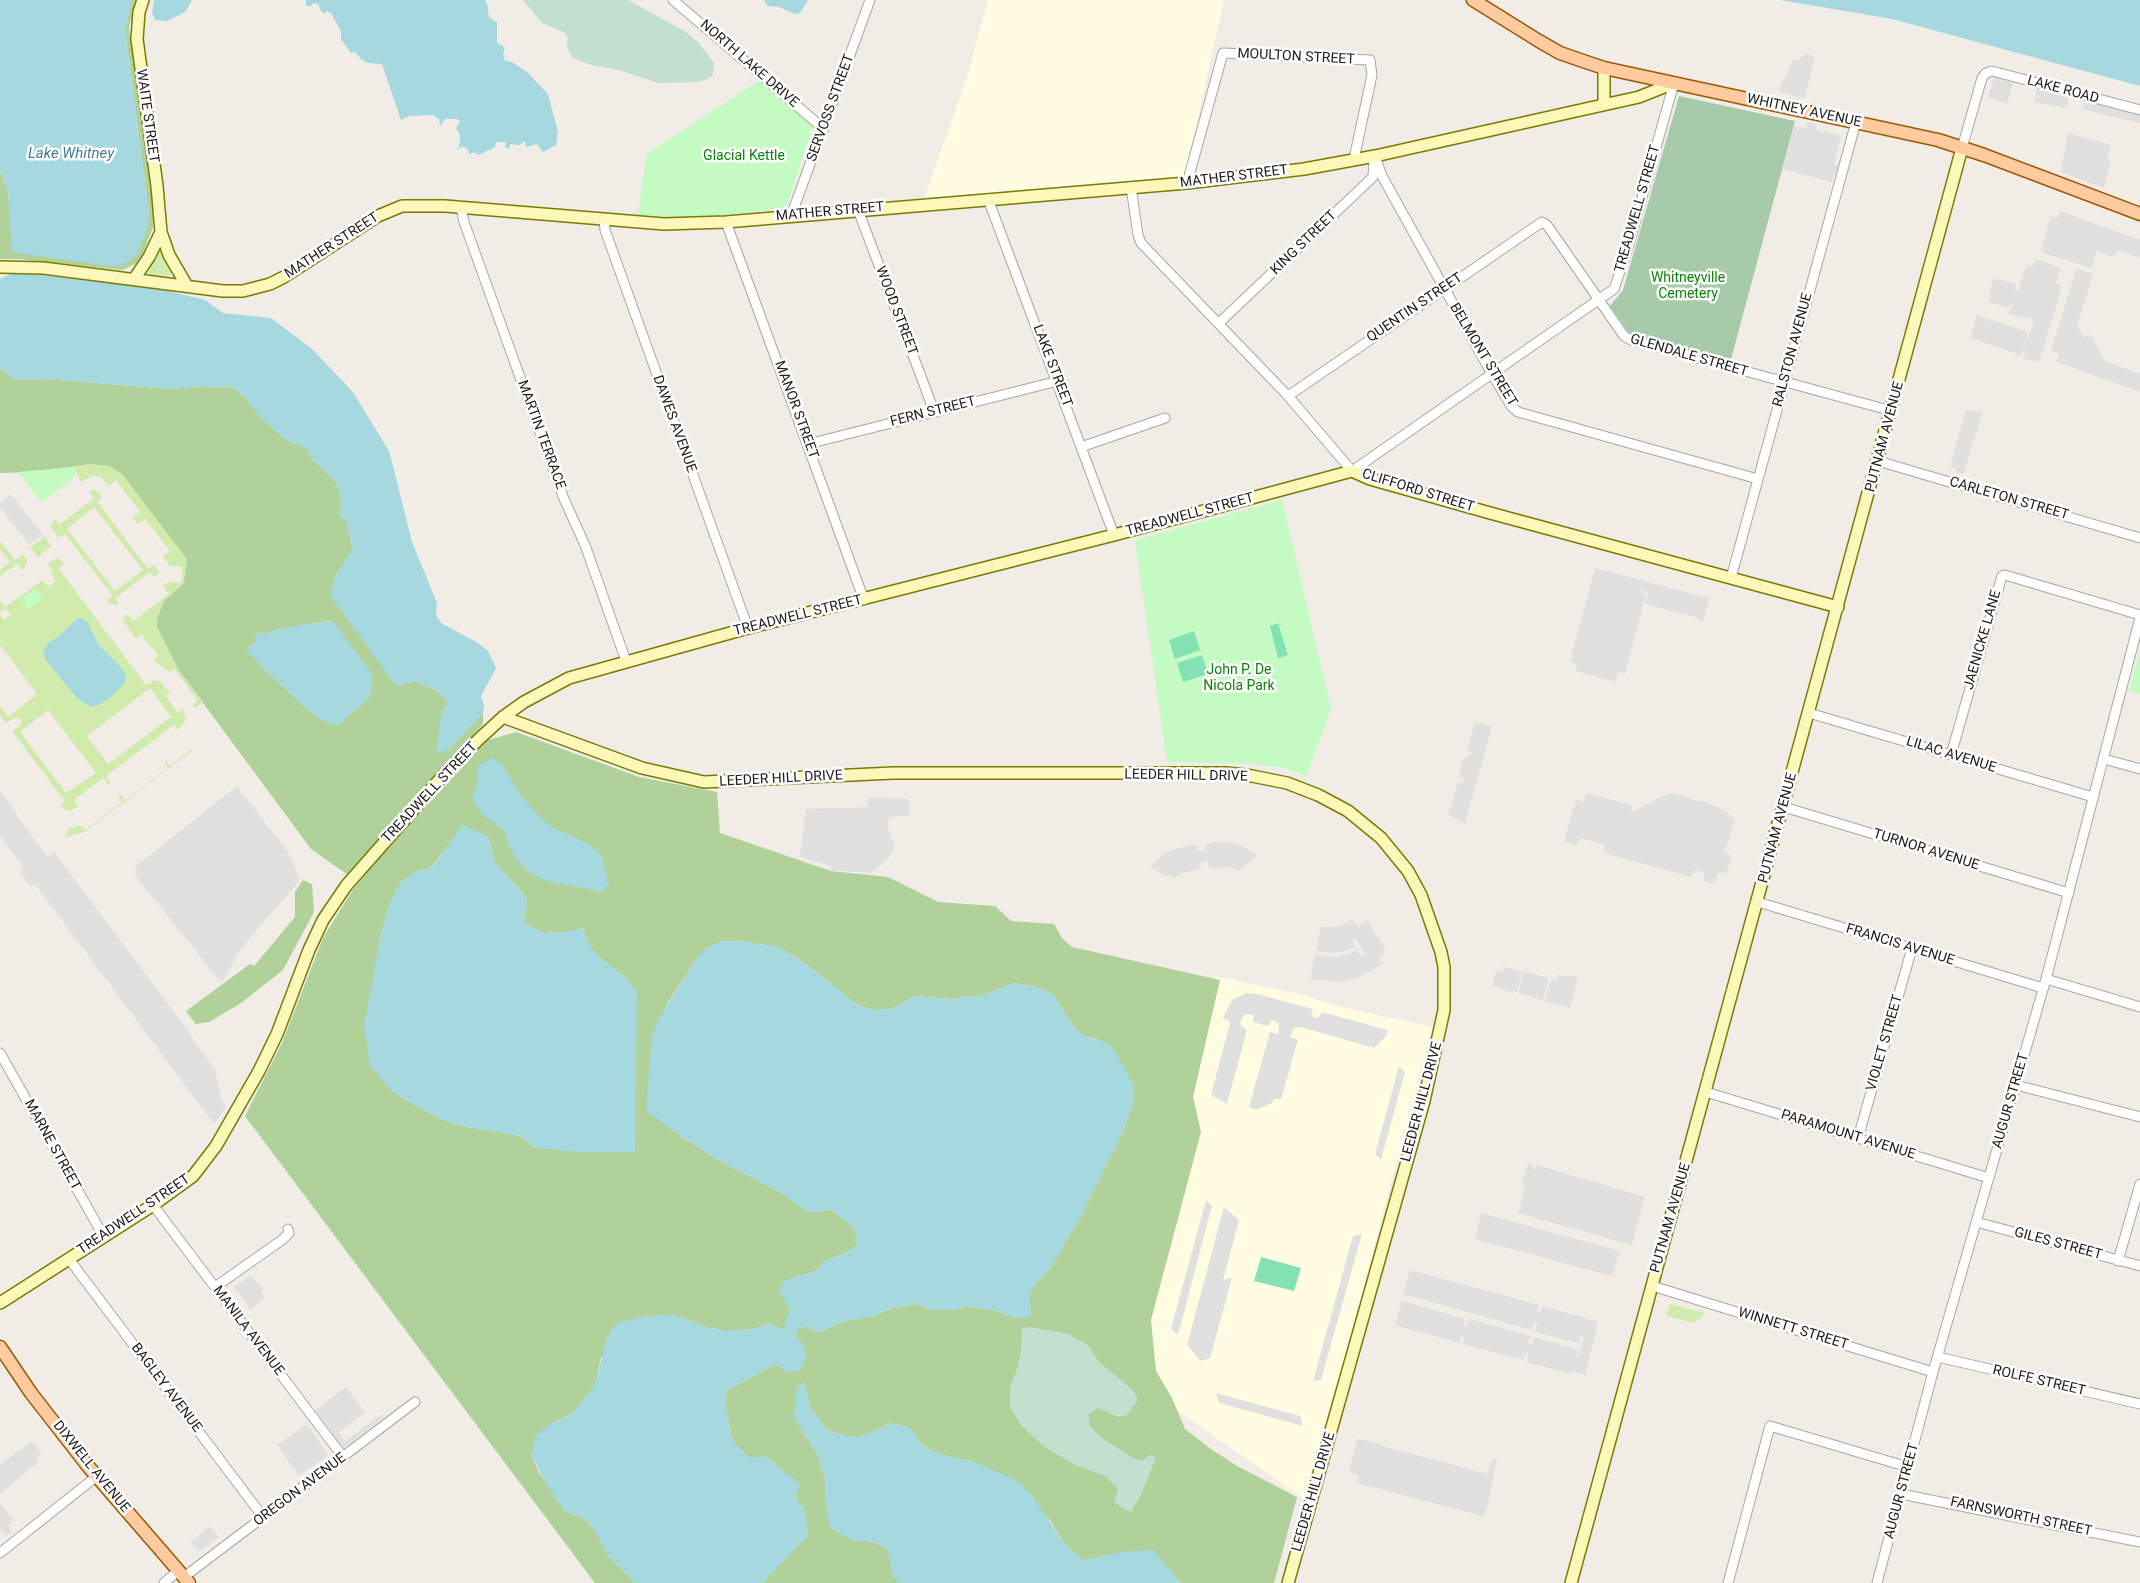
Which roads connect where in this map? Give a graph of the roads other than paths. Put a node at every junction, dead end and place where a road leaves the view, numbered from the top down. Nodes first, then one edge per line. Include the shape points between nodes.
1 (143, 0) edge
2 (673, 0) edge
3 (870, 0) edge
4 (1473, 0) edge
5 (1604, 68) junction
6 (1986, 73) joint
7 (1674, 83) junction
8 (1604, 104) junction
9 (2140, 110) edge
10 (1856, 122) junction
11 (824, 129) junction
12 (1962, 148) junction
13 (1375, 156) junction
14 (1354, 159) junction
15 (1187, 183) junction
16 (1131, 187) junction
17 (988, 199) junction
18 (461, 208) junction
19 (858, 210) junction
20 (2140, 214) edge
21 (791, 216) junction
22 (604, 219) junction
23 (726, 222) junction
24 (1542, 222) joint
25 (161, 232) junction
26 (0, 267) edge
27 (134, 278) junction
28 (187, 286) junction
29 (1444, 289) junction
30 (1599, 300) junction
31 (1219, 323) junction
32 (1492, 374) junction
33 (1058, 381) junction
34 (1784, 382) junction
35 (1288, 396) junction
36 (934, 411) junction
37 (1892, 411) junction
38 (1165, 418) dead end
39 (808, 444) junction
40 (1081, 447) junction
41 (1878, 461) junction
42 (1352, 470) junction
43 (1758, 479) junction
44 (1114, 535) junction
45 (2140, 538) edge
46 (1731, 578) junction
47 (864, 600) junction
48 (1838, 607) junction
49 (2140, 616) edge
50 (748, 628) junction
51 (626, 661) junction
52 (1809, 713) junction
53 (503, 717) junction
54 (1951, 755) junction
55 (2104, 759) junction
56 (2140, 769) edge
57 (2093, 798) junction
58 (1784, 807) junction
59 (2069, 893) junction
60 (1758, 902) junction
61 (1912, 948) junction
62 (2044, 984) junction
63 (2140, 1007) edge
64 (1, 1058) edge
65 (2016, 1085) junction
66 (1706, 1092) junction
67 (2140, 1117) edge
68 (1858, 1138) junction
69 (1989, 1178) junction
70 (2140, 1184) edge
71 (153, 1205) junction
72 (1976, 1222) junction
73 (288, 1229) dead end
74 (104, 1237) junction
75 (69, 1259) junction
76 (2118, 1261) junction
77 (2140, 1266) edge
78 (1652, 1286) junction
79 (215, 1287) junction
80 (0, 1303) edge
81 (2, 1354) edge
82 (1938, 1357) junction
83 (1933, 1372) junction
84 (415, 1402) dead end
85 (2140, 1404) edge
86 (343, 1457) junction
87 (1908, 1467) junction
88 (96, 1476) junction
89 (1901, 1494) junction
90 (263, 1517) junction
91 (2140, 1542) edge
92 (0, 1553) edge
93 (184, 1577) edge
94 (164, 1583) edge
95 (1288, 1583) edge
96 (1571, 1583) edge
97 (1728, 1583) edge
98 (1877, 1583) edge

1 - 25 street, WAITE STREET via 137,39
2 - 11 street, NORTH LAKE DRIVE
3 - 11 street, SERVOSS STREET
4 - 5 main road, WHITNEY AVENUE via 1560,53
5 - 7 main road, WHITNEY AVENUE
5 - 8 street
6 - 9 street, LAKE ROAD via 1996,71
6 - 12 street, PUTNAM AVENUE via 1975,98
7 - 8 street, MATHER STREET
7 - 10 main road, WHITNEY AVENUE
7 - 30 street, TREADWELL STREET via 1620,273 1614,289
8 - 13 street, MATHER STREET
10 - 12 main road, WHITNEY AVENUE
10 - 34 street, RALSTON AVENUE
11 - 21 street, SERVOSS STREET
12 - 20 main road, WHITNEY AVENUE
12 - 37 street, PUTNAM AVENUE
13 - 14 street, MATHER STREET
13 - 29 street, BELMONT STREET via 1382,176
13 - 31 street, KING STREET via 1373,177
14 - 15 street, MATHER STREET via 1304,169
14 - 15 street, MOULTON STREET via 1372,75 1370,60 1223,54
15 - 16 street, MATHER STREET
16 - 17 street, MATHER STREET
16 - 31 street, CLIFFORD STREET via 1141,243
17 - 19 street, MATHER STREET
17 - 33 street, LAKE STREET
18 - 22 street, MATHER STREET
18 - 28 street, MATHER STREET via 415,205 389,210 284,277 258,288 232,292
18 - 51 street, MARTIN TERRACE via 564,499 585,545
19 - 21 street, MATHER STREET
19 - 36 street, WOOD STREET
21 - 23 street, MATHER STREET
22 - 23 street, MATHER STREET via 664,224
22 - 50 street, DAWES AVENUE via 605,230
23 - 39 street, MANOR STREET
24 - 29 street, QUENTIN STREET
24 - 30 street, GLENDALE STREET
25 - 27 street
25 - 28 street, WAITE STREET via 169,255
26 - 27 street, MATHER STREET via 26,266
27 - 28 street, MATHER STREET
29 - 32 street, BELMONT STREET
29 - 35 street, QUENTIN STREET
30 - 32 street, TREADWELL STREET
30 - 34 street, GLENDALE STREET via 1624,336 1631,340
31 - 35 street, CLIFFORD STREET
32 - 42 street, TREADWELL STREET
32 - 43 street, BELMONT STREET via 1511,406 1525,416
33 - 36 street, FERN STREET
33 - 40 street, LAKE STREET
34 - 37 street, GLENDALE STREET
34 - 43 street, RALSTON AVENUE
35 - 42 street, CLIFFORD STREET
36 - 39 street, FERN STREET
37 - 41 street, PUTNAM AVENUE
38 - 40 street
39 - 47 street, MANOR STREET
40 - 44 street, LAKE STREET
41 - 45 street, CARLETON STREET
41 - 48 street, PUTNAM AVENUE
42 - 44 street, TREADWELL STREET
42 - 46 street, CLIFFORD STREET via 1370,479
43 - 46 street, RALSTON AVENUE
44 - 47 street, TREADWELL STREET
46 - 48 street, CLIFFORD STREET
47 - 50 street, TREADWELL STREET
48 - 52 street, PUTNAM AVENUE
49 - 54 street, JAENICKE LANE via 2002,576
49 - 55 street, AUGUR STREET
50 - 51 street, TREADWELL STREET
51 - 53 street, TREADWELL STREET via 554,685
52 - 54 street, LILAC AVENUE
52 - 58 street, PUTNAM AVENUE
53 - 71 street, TREADWELL STREET via 442,777 346,886 323,920 274,1040 228,1126 193,1176
53 - 95 street, LEEDER HILL DRIVE via 642,768 704,782 894,773 1227,773 1268,778 1334,802 1381,838 1408,871 1421,896 1441,952 1444,1010 1424,1101
54 - 57 street, LILAC AVENUE
55 - 56 street
55 - 57 street, AUGUR STREET
57 - 59 street, AUGUR STREET
58 - 59 street, TURNOR AVENUE
58 - 60 street, PUTNAM AVENUE
59 - 62 street, AUGUR STREET
60 - 61 street, FRANCIS AVENUE
60 - 66 street, PUTNAM AVENUE
61 - 62 street, FRANCIS AVENUE
61 - 68 street, VIOLET STREET
62 - 63 street, FRANCIS AVENUE
62 - 65 street, AUGUR STREET
64 - 74 street, MARNE STREET
65 - 67 street
65 - 69 street, AUGUR STREET
66 - 68 street, PARAMOUNT AVENUE
66 - 78 street, PUTNAM AVENUE
68 - 69 street, PARAMOUNT AVENUE
69 - 72 street, AUGUR STREET
70 - 76 street
71 - 74 street, TREADWELL STREET
71 - 79 street, MANILA AVENUE
72 - 76 street, GILES STREET
72 - 82 street, AUGUR STREET
73 - 79 street via 289,1233 282,1240
74 - 75 street, TREADWELL STREET
75 - 80 street, TREADWELL STREET
75 - 90 street, BAGLEY AVENUE
76 - 77 street, GILES STREET
78 - 83 street, WINNETT STREET
78 - 96 street, PUTNAM AVENUE
79 - 86 street, MANILA AVENUE
81 - 88 main road, DIXWELL AVENUE
82 - 83 street, AUGUR STREET
82 - 85 street, ROLFE STREET
83 - 87 street, AUGUR STREET
84 - 86 street, OREGON AVENUE
86 - 90 street, OREGON AVENUE
87 - 89 street, AUGUR STREET
87 - 97 street via 1770,1426
88 - 92 street
88 - 93 main road, DIXWELL AVENUE
89 - 91 street, FARNSWORTH STREET
89 - 98 street, AUGUR STREET
90 - 93 street, OREGON AVENUE
93 - 94 street, OREGON AVENUE

